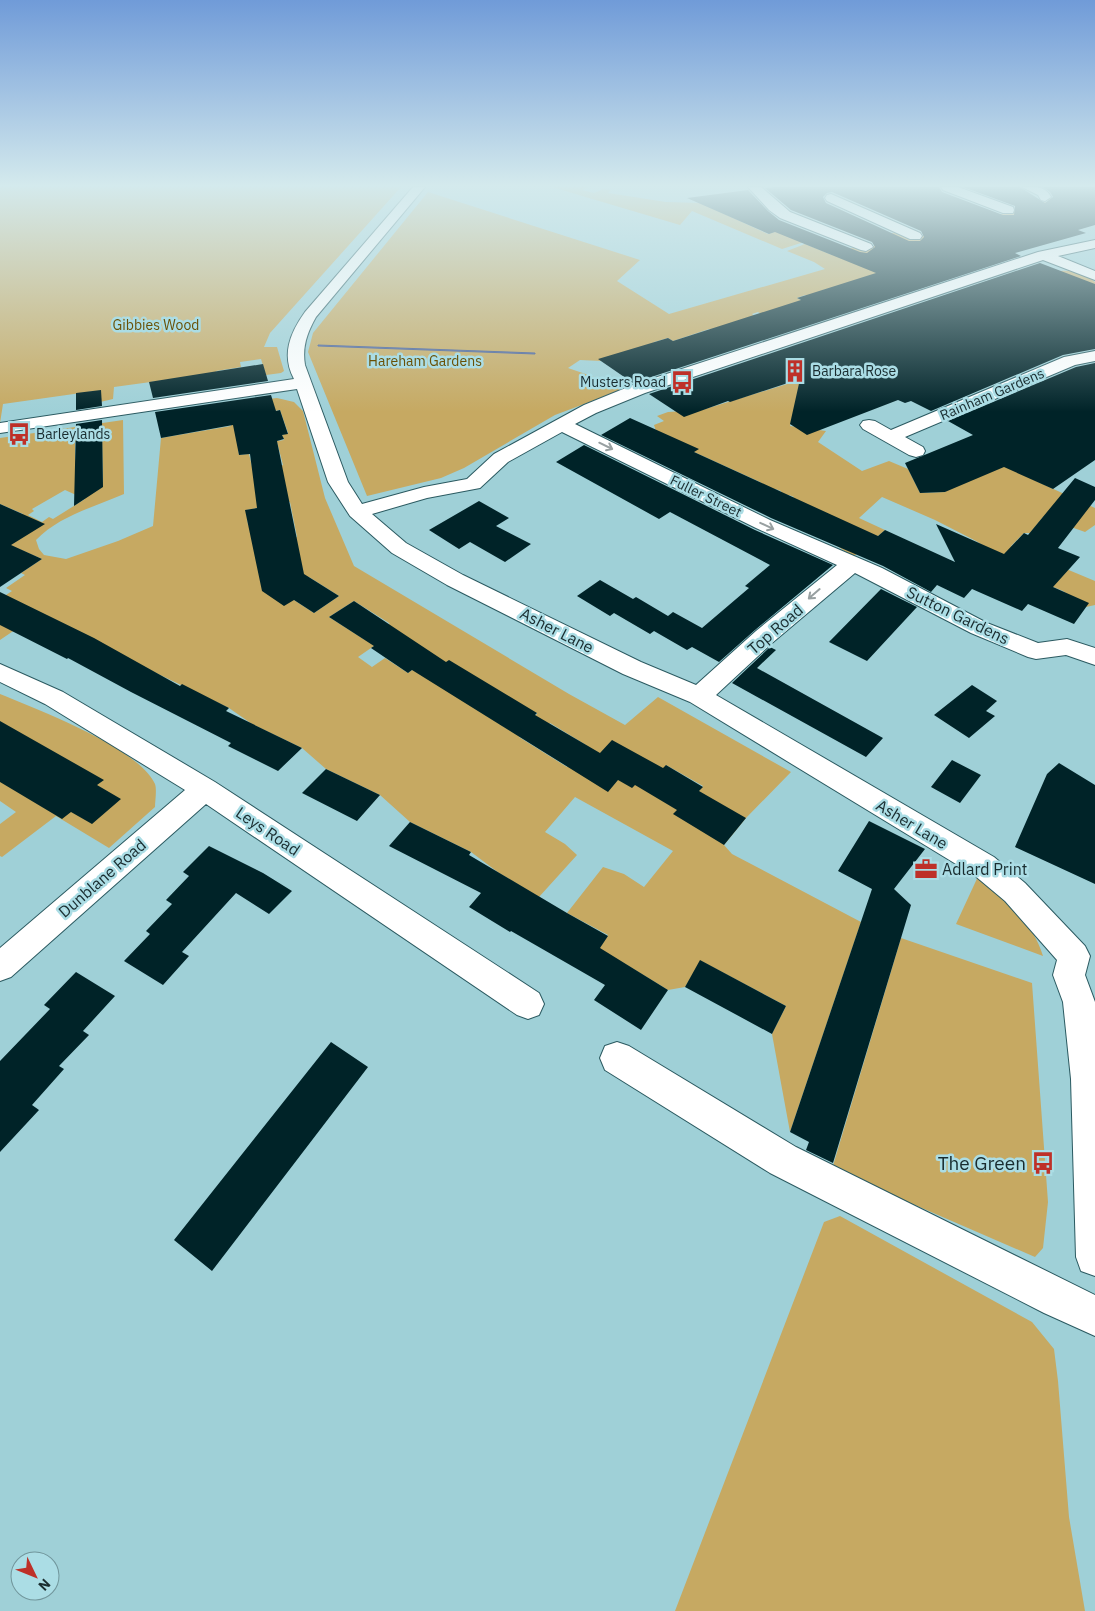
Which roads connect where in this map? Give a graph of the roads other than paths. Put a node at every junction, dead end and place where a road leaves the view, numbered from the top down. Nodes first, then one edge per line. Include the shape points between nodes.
1 (355, 262) edge
2 (1019, 262) edge
3 (1062, 262) edge
4 (1095, 276) edge
5 (1095, 356) edge
6 (304, 383) junction
7 (562, 425) junction
8 (869, 425) dead end
9 (0, 428) edge
10 (890, 437) junction
11 (916, 451) dead end
12 (358, 512) junction
13 (852, 564) junction
14 (1095, 657) edge
15 (0, 672) edge
16 (699, 696) junction
17 (205, 789) junction
18 (1084, 952) edge
19 (0, 967) edge
20 (528, 1004) dead end
21 (1087, 1004) edge
22 (617, 1058) dead end
23 (1095, 1257) edge
24 (1095, 1316) edge

1 - 6 street, Asher Lane via 298,332 295,350 297,371
2 - 7 street via 639,389 590,409
3 - 4 street
5 - 10 street, Rainham Gardens via 1070,362
6 - 9 street
6 - 12 street, Asher Lane via 338,482
7 - 12 street via 501,458 473,484 424,493
7 -> 13 street, Fuller Street
8 - 10 street
10 - 11 street
12 - 16 street, Asher Lane via 399,548 456,580 632,668
13 - 14 street, Sutton Gardens via 979,628 1036,651 1067,647
13 -> 16 street, Top Road
15 - 17 street, Leys Road via 54,698
16 - 18 street, Asher Lane via 984,866
17 - 19 street, Dunblane Road
17 - 20 street, Leys Road
18 - 21 street via 1069,975
21 - 23 street
22 - 24 street via 783,1160

